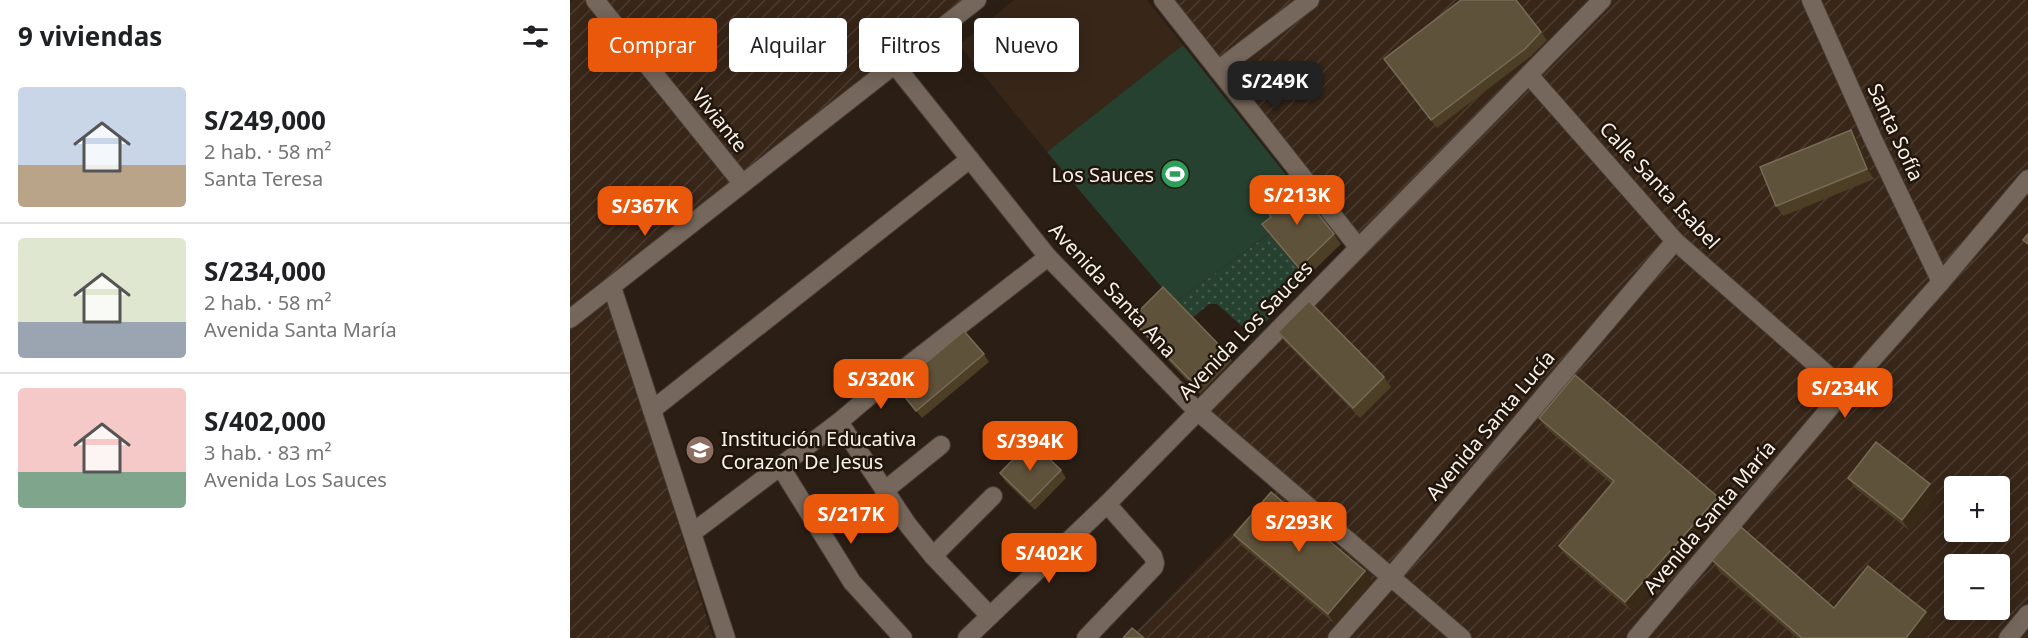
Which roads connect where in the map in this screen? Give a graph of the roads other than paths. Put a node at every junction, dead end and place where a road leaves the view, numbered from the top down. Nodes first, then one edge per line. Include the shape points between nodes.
1 (595, 0) edge
2 (977, 0) edge
3 (1163, 0) edge
4 (1310, 0) edge
5 (1602, 0) edge
6 (1811, 0) edge
7 (954, 18) edge
8 (1218, 70) junction
9 (884, 72) edge
10 (900, 72) edge
11 (1529, 75) junction
12 (970, 159) junction
13 (2028, 180) edge
14 (742, 183) junction
15 (1675, 241) junction
16 (1358, 247) junction
17 (1048, 257) junction
18 (1941, 282) junction
19 (612, 287) junction
20 (570, 319) edge
21 (1845, 390) junction
22 (652, 410) junction
23 (1197, 411) junction
24 (839, 422) junction
25 (942, 446) dead end
26 (780, 466) junction
27 (884, 491) junction
28 (993, 496) dead end
29 (1107, 504) junction
30 (692, 533) junction
31 (933, 556) junction
32 (1390, 578) junction
33 (2028, 614) edge
34 (990, 616) junction
35 (726, 638) edge
36 (903, 638) edge
37 (967, 638) edge
38 (1086, 638) edge
39 (1337, 638) edge
40 (1462, 638) edge
41 (1636, 638) edge
42 (2008, 638) edge

1 - 14 street, Viviante
2 - 7 street
3 - 8 street
4 - 8 street
5 - 11 street, Avenida Los Sauces
6 - 18 street, Santa Sofía
8 - 16 street
9 - 14 street
10 - 12 street, Avenida Santa Ana
11 - 15 street, Calle Santa Isabel
11 - 16 street, Avenida Los Sauces
12 - 17 street, Avenida Santa Ana
12 - 22 street
13 - 18 street, Avenida Santa María
14 - 19 street
15 - 21 street, Calle Santa Isabel
15 - 32 street, Avenida Santa Lucía
16 - 23 street, Avenida Los Sauces
17 - 23 street, Avenida Santa Ana
17 - 24 street
18 - 21 street, Avenida Santa María
19 - 20 street
19 - 22 street
21 - 41 street, Avenida Santa María
22 - 30 street
23 - 29 street, Avenida Los Sauces
23 - 32 street, Avenida Santa Ana
24 - 26 street
24 - 27 street
25 - 27 street
26 - 30 street
26 - 36 street via 852,582
27 - 31 street
28 - 31 street
29 - 34 street, Avenida Los Sauces
29 - 38 street via 1155,563
30 - 35 street
31 - 34 street
32 - 39 street, Avenida Santa Lucía
32 - 40 street, Avenida Santa Ana
33 - 42 street
34 - 37 street, Avenida Los Sauces

